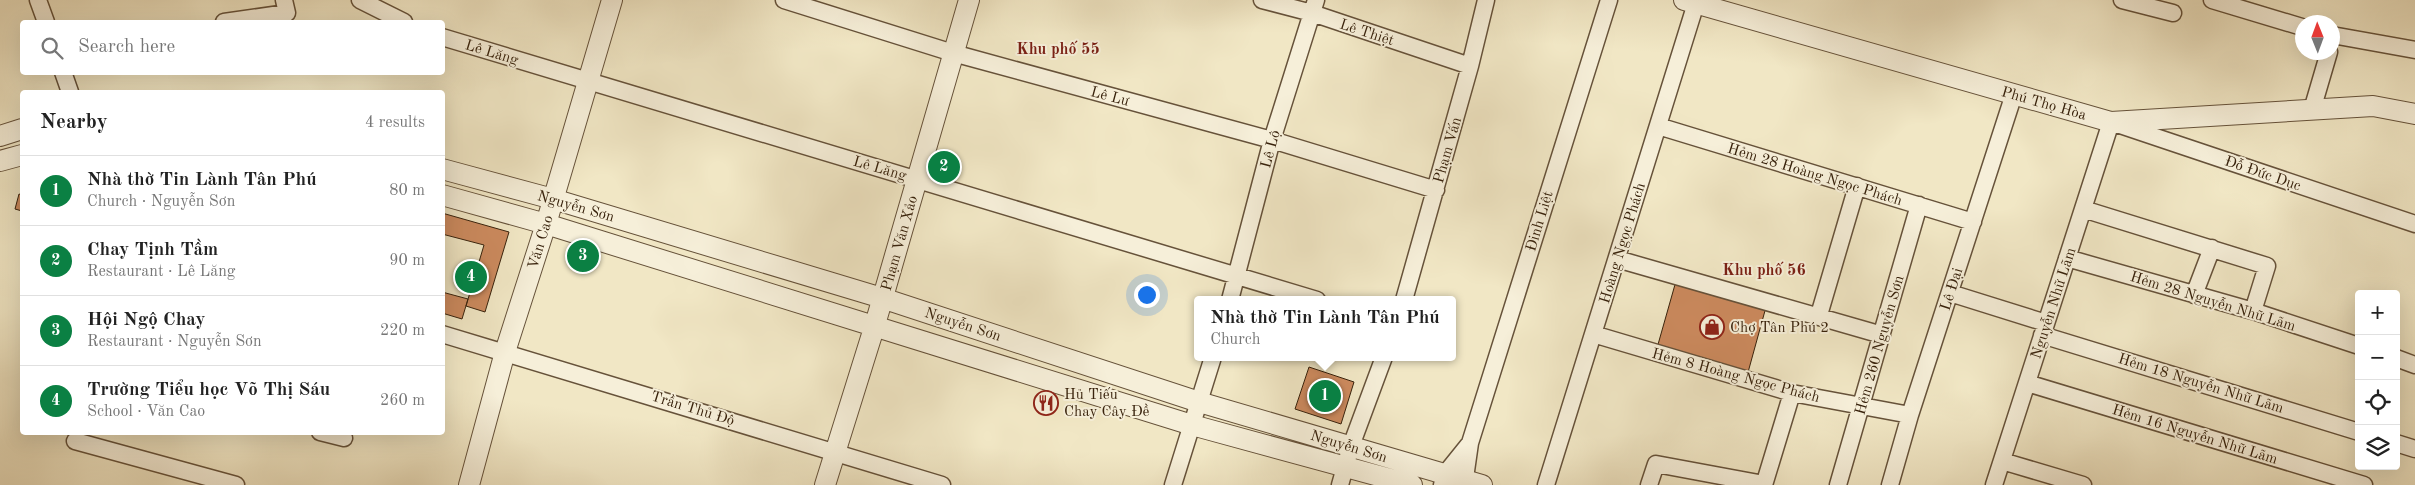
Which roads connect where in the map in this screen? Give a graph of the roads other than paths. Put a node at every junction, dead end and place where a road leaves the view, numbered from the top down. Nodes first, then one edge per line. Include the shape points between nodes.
1 (38, 0) edge
2 (284, 0) edge
3 (360, 0) edge
4 (612, 0) edge
5 (784, 0) edge
6 (970, 0) edge
7 (1262, 0) edge
8 (1486, 0) edge
9 (1609, 0) edge
10 (2122, 0) edge
11 (2212, 0) edge
12 (1692, 1) edge
13 (1314, 7) edge
14 (2173, 13) dead end
15 (45, 20) edge
16 (238, 20) edge
17 (400, 20) edge
18 (2295, 25) edge
19 (445, 38) edge
20 (2340, 38) edge
21 (2415, 50) edge
22 (953, 53) junction
23 (2327, 60) edge
24 (1470, 66) junction
25 (64, 75) edge
26 (589, 82) junction
27 (69, 90) edge
28 (2014, 94) junction
29 (2312, 110) junction
30 (2415, 114) edge
31 (2111, 122) junction
32 (1658, 126) junction
33 (20, 130) edge
34 (0, 136) edge
35 (1272, 140) junction
36 (20, 156) edge
37 (0, 161) edge
38 (445, 170) edge
39 (917, 179) junction
40 (1857, 186) junction
41 (1436, 190) junction
42 (445, 196) edge
43 (553, 199) junction
44 (1919, 205) junction
45 (2083, 209) junction
46 (1973, 222) junction
47 (546, 224) junction
48 (2415, 224) edge
49 (2212, 248) junction
50 (2067, 258) junction
51 (1617, 259) junction
52 (1237, 277) junction
53 (1950, 292) junction
54 (2194, 295) junction
55 (1231, 296) edge
56 (1303, 296) edge
57 (1405, 296) edge
58 (882, 298) junction
59 (2253, 312) junction
60 (1819, 315) junction
61 (874, 328) junction
62 (2044, 329) junction
63 (1593, 334) junction
64 (445, 335) edge
65 (1882, 335) junction
66 (2355, 345) edge
67 (505, 352) junction
68 (2400, 359) edge
69 (1212, 361) edge
70 (1383, 361) edge
71 (2415, 364) edge
72 (2027, 383) junction
73 (1792, 393) junction
74 (1199, 402) junction
75 (1861, 406) junction
76 (1910, 415) junction
77 (1192, 425) junction
78 (2355, 431) edge
79 (332, 435) edge
80 (344, 438) dead end
81 (75, 440) dead end
82 (1470, 443) junction
83 (2400, 444) edge
84 (1351, 446) junction
85 (2415, 449) edge
86 (835, 451) junction
87 (2002, 460) junction
88 (1343, 476) edge
89 (1443, 480) edge
90 (1471, 483) edge
91 (474, 484) edge
92 (1764, 484) edge
93 (236, 485) edge
94 (825, 485) edge
95 (942, 485) edge
96 (1173, 485) edge
97 (1412, 485) edge
98 (1546, 485) edge
99 (1650, 485) edge
100 (1838, 485) edge
101 (1890, 485) edge
102 (1994, 485) edge
103 (2083, 485) edge
104 (2364, 485) edge

1 - 15 street
2 - 16 street via 287,13
3 - 17 street
4 - 26 street, Văn Cao
5 - 22 street, Lê Lư
6 - 22 street, Phạm Văn Xảo
7 - 13 street, Lê Thiệt
8 - 24 street, Phạm Vấn
9 - 82 street, Đinh Liệt
10 - 14 street
11 - 18 street
12 - 28 street, Phú Thọ Hòa
12 - 32 street, Hoàng Ngọc Phách
13 - 24 street, Lê Thiệt
13 - 35 street, Lê Lộ
19 - 26 street, Lê Lăng
20 - 21 street
22 - 35 street, Lê Lư
22 - 39 street, Phạm Văn Xảo
23 - 29 street
24 - 41 street, Phạm Vấn
25 - 27 street
26 - 39 street, Lê Lăng
26 - 43 street, Văn Cao
28 - 31 street, Phú Thọ Hòa
28 - 46 street, Lê Đại
29 - 30 street, Phú Thọ Hòa via 2373,106
29 - 31 street, Phú Thọ Hòa
31 - 45 street, Nguyễn Nhữ Lãm
31 - 48 street, Đỗ Đức Dục
32 - 40 street, Hẻm 28 Hoàng Ngọc Phách
32 - 51 street, Hoàng Ngọc Phách
33 - 34 street
35 - 41 street, Lê Lư
35 - 52 street, Lê Lộ
36 - 37 street
38 - 43 street, Nguyễn Sơn
39 - 52 street, Lê Lăng
39 - 58 street, Phạm Văn Xảo
40 - 44 street, Hẻm 28 Hoàng Ngọc Phách
40 - 60 street
41 - 57 street, Phạm Vấn
42 - 47 street, Nguyễn Sơn
43 - 47 street, Văn Cao
43 - 58 street, Nguyễn Sơn
44 - 46 street, Hẻm 28 Hoàng Ngọc Phách
44 - 65 street, Hẻm 260 Nguyễn Sơn
45 - 49 street
45 - 50 street, Nguyễn Nhữ Lãm
46 - 53 street, Lê Đại
47 - 61 street, Nguyễn Sơn
47 - 67 street, Văn Cao
49 - 54 street
49 - 59 street via 2267,266
50 - 54 street, Hẻm 28 Nguyễn Nhữ Lãm
50 - 62 street, Nguyễn Nhữ Lãm
51 - 60 street
51 - 63 street, Hoàng Ngọc Phách
52 - 55 street, Lê Lộ
52 - 56 street, Lê Lăng
53 - 62 street, Hẻm 18 Nguyễn Nhữ Lãm
53 - 76 street, Lê Đại
54 - 59 street, Hẻm 28 Nguyễn Nhữ Lãm
58 - 61 street, Phạm Văn Xảo
58 - 74 street, Nguyễn Sơn
59 - 66 street, Hẻm 28 Nguyễn Nhữ Lãm
60 - 65 street
61 - 77 street, Nguyễn Sơn
61 - 86 street, Phạm Văn Xảo
62 - 72 street, Nguyễn Nhữ Lãm
62 - 78 street, Hẻm 18 Nguyễn Nhữ Lãm
63 - 73 street, Hẻm 8 Hoàng Ngọc Phách
63 - 98 street, Hoàng Ngọc Phách
64 - 67 street, Trần Thủ Độ
65 - 75 street, Hẻm 260 Nguyễn Sơn
67 - 86 street, Trần Thủ Độ
67 - 91 street, Văn Cao
68 - 71 street
69 - 74 street
70 - 84 street
72 - 87 street, Nguyễn Nhữ Lãm
72 - 104 street, Hẻm 16 Nguyễn Nhữ Lãm
73 - 75 street, Hẻm 8 Hoàng Ngọc Phách
73 - 92 street
74 - 77 street
74 - 84 street, Nguyễn Sơn
75 - 76 street, Hẻm 8 Hoàng Ngọc Phách
75 - 100 street, Hẻm 260 Nguyễn Sơn
76 - 101 street, Lê Đại
77 - 88 street, Nguyễn Sơn
77 - 96 street
79 - 80 street
81 - 93 street
82 - 89 street, Đinh Liệt
82 - 90 street, Đinh Liệt
83 - 85 street
84 - 88 street
84 - 89 street, Nguyễn Sơn
86 - 94 street, Phạm Văn Xảo
86 - 95 street, Trần Thủ Độ
87 - 102 street, Nguyễn Nhữ Lãm
87 - 103 street
88 - 97 street, Nguyễn Sơn
89 - 90 street, Nguyễn Sơn
92 - 99 street via 1656,464

